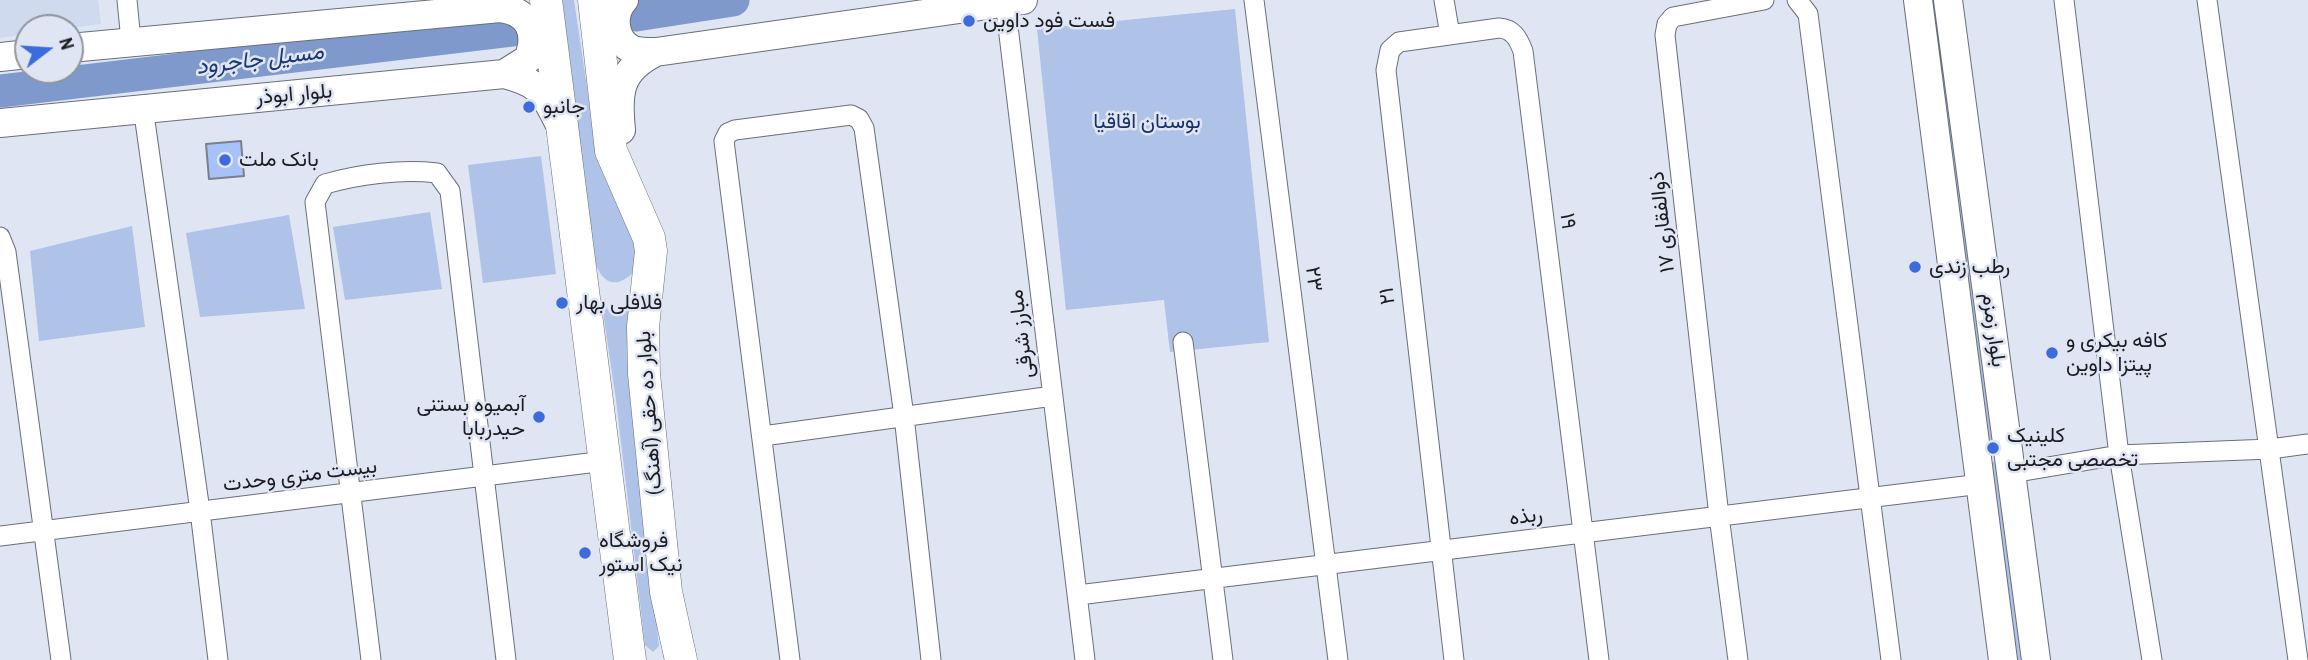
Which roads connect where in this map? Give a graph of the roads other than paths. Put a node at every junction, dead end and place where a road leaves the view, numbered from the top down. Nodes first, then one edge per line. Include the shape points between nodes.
1 (127, 0) edge
2 (545, 0) edge
3 (594, 0) edge
4 (624, 0) edge
5 (1254, 0) edge
6 (1444, 0) edge
7 (1764, 0) edge
8 (1797, 0) edge
9 (2064, 0) edge
10 (2207, 0) edge
11 (1014, 1) edge
12 (1918, 1) edge
13 (1948, 1) edge
14 (1735, 2) edge
15 (485, 7) edge
16 (1450, 35) junction
17 (131, 41) junction
18 (1399, 42) joint
19 (84, 46) edge
20 (656, 52) junction
21 (504, 74) junction
22 (143, 107) junction
23 (0, 123) edge
24 (561, 128) junction
25 (627, 185) junction
26 (1, 238) edge
27 (1183, 342) dead end
28 (1053, 396) junction
29 (904, 416) junction
30 (763, 436) junction
31 (2308, 444) edge
32 (2270, 449) junction
33 (2119, 455) junction
34 (605, 461) junction
35 (2012, 473) junction
36 (484, 476) junction
37 (1981, 484) junction
38 (348, 493) junction
39 (1871, 497) junction
40 (201, 511) junction
41 (1718, 516) junction
42 (45, 530) junction
43 (1584, 532) junction
44 (0, 536) edge
45 (1439, 550) junction
46 (1326, 564) junction
47 (1211, 579) junction
48 (1077, 595) junction
49 (677, 655) edge
50 (631, 657) edge
51 (61, 660) edge
52 (218, 660) edge
53 (371, 660) edge
54 (506, 660) edge
55 (790, 660) edge
56 (931, 660) edge
57 (1085, 660) edge
58 (1223, 660) edge
59 (1338, 660) edge
60 (1454, 660) edge
61 (1599, 660) edge
62 (1738, 660) edge
63 (1891, 660) edge
64 (2003, 660) edge
65 (2036, 660) edge
66 (2152, 660) edge
67 (2298, 660) edge

1 - 17 street
2 - 24 main road
3 - 25 main road, بلوار ده حقی (آهنگ) via 611,151
4 - 20 main road via 617,8 615,25 622,42 634,50
5 - 46 street, ۲۳
6 - 16 street
7 - 14 street, ذوالفقاری ۱۷
8 - 39 street via 1808,14
9 - 33 street
10 - 32 street
11 - 20 main road
11 - 28 street, مبارز شرقی
12 - 37 main road, بلوار زمزم
13 - 35 main road, بلوار زمزم
14 - 41 street, ذوالفقاری ۱۷ via 1673,17 1665,34
15 - 17 main road
15 - 21 main road via 514,10 530,25 533,39 528,60
16 - 18 street, ۱۹
16 - 43 street, ۱۹ via 1507,29 1518,37 1523,51
17 - 19 main road
18 - 45 street, ۲۱ via 1390,50 1386,70
20 - 25 main road via 627,73 618,99
21 - 22 main road, بلوار ابوذر
21 - 24 main road, بلوار ابوذر via 532,81
22 - 23 main road, بلوار ابوذر
22 - 40 street
24 - 34 main road
25 - 49 main road, بلوار ده حقی (آهنگ) via 651,251 643,327 644,374 666,592
26 - 42 street
27 - 47 street
28 - 29 street
28 - 48 street, مبارز شرقی
29 - 30 street
29 - 30 street via 864,128 859,119 851,115 734,130 724,141
29 - 56 street
30 - 55 street
31 - 32 street
32 - 33 street
32 - 67 street
33 - 35 street
33 - 66 street
34 - 36 street, بیست متری وحدت
34 - 50 main road
35 - 65 main road, بلوار زمزم
36 - 38 street, بیست متری وحدت
36 - 38 street via 450,191 437,173 343,179 325,184 315,202
36 - 54 street
37 - 39 street, ربذه
37 - 64 main road, بلوار زمزم
38 - 40 street, بیست متری وحدت
38 - 53 street
39 - 41 street, ربذه
39 - 63 street
40 - 42 street, بیست متری وحدت
40 - 52 street
41 - 43 street, ربذه
41 - 62 street
42 - 44 street, بیست متری وحدت
42 - 51 street
43 - 45 street, ربذه
43 - 61 street
45 - 46 street, ربذه
45 - 60 street, ۲۱
46 - 47 street, ربذه
46 - 59 street, ۲۳
47 - 48 street, ربذه
47 - 58 street
48 - 57 street, مبارز شرقی

